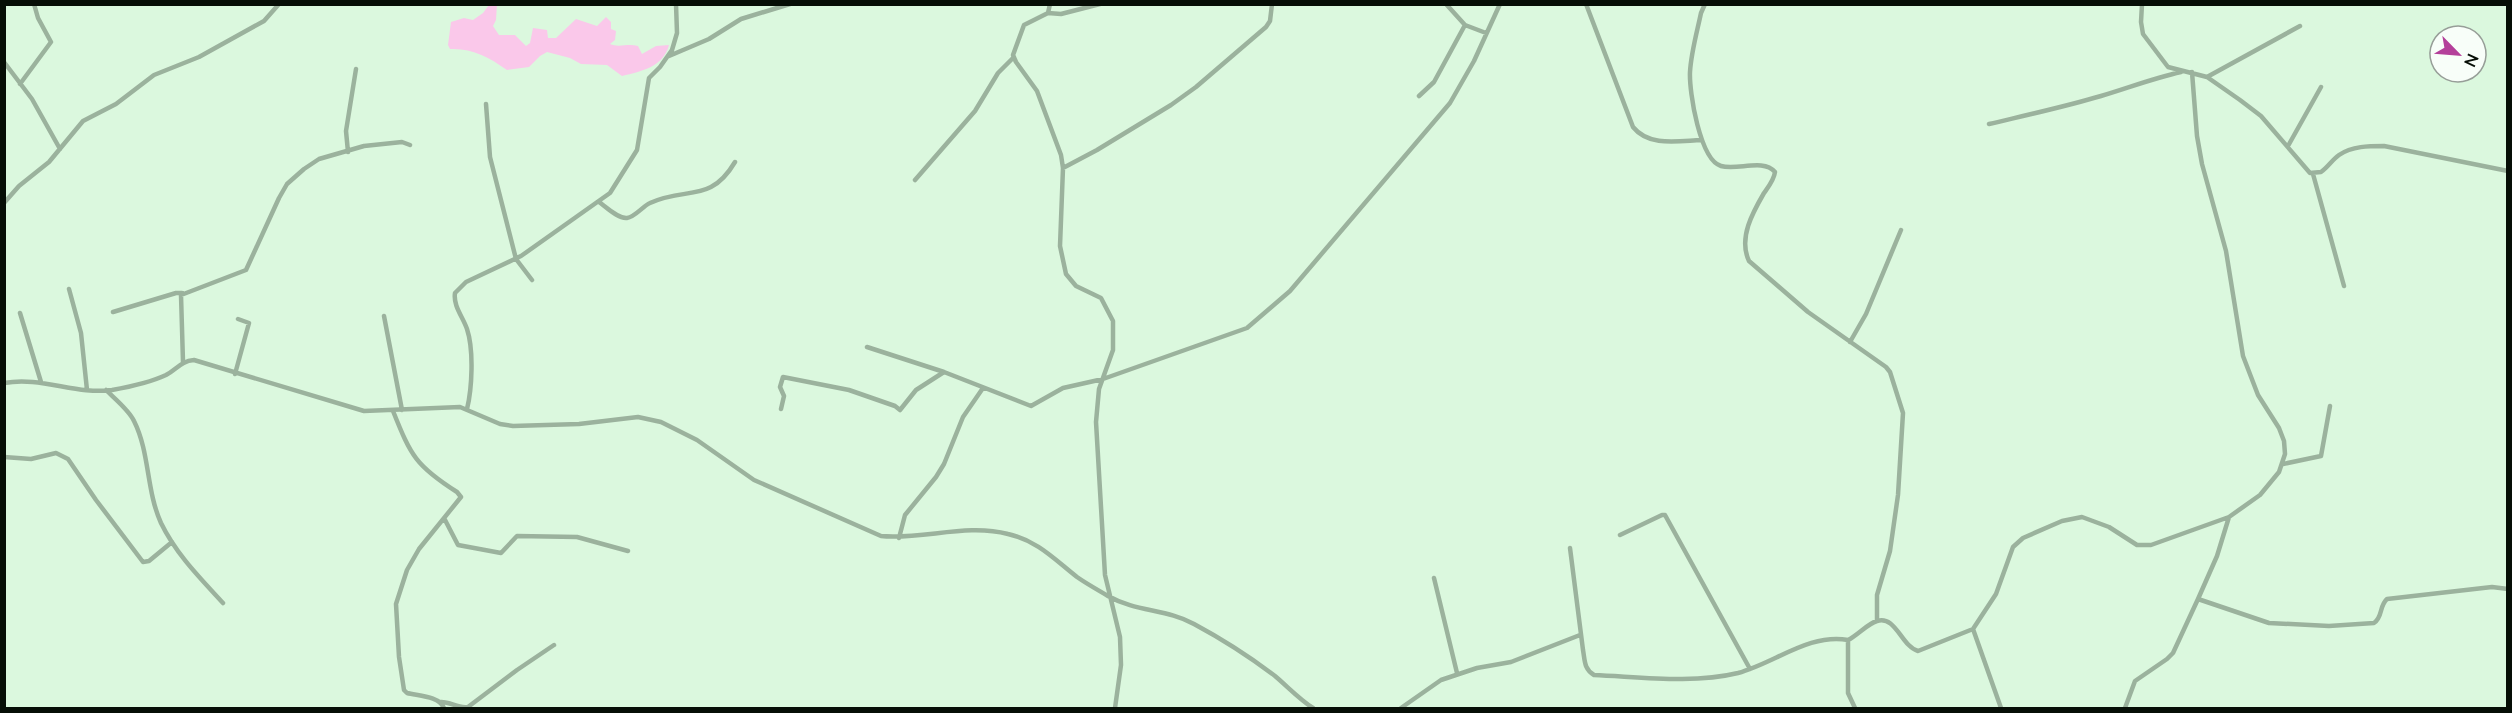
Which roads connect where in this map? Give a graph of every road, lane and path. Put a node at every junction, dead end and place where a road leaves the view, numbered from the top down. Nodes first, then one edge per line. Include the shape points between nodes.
1 (34, 4) edge
2 (279, 4) edge
3 (676, 4) edge
4 (790, 4) edge
5 (1050, 4) edge
6 (1100, 4) edge
7 (1272, 4) edge
8 (1446, 4) edge
9 (1500, 4) edge
10 (1586, 4) edge
11 (1705, 4) edge
12 (2142, 4) edge
13 (1048, 13) junction
14 (1465, 25) junction
15 (2300, 26) dead end
16 (1486, 33) junction
17 (668, 56) junction
18 (1013, 58) junction
19 (4, 62) edge
20 (356, 69) dead end
21 (2184, 72) junction
22 (2192, 72) junction
23 (2207, 77) junction
24 (20, 84) junction
25 (2321, 87) dead end
26 (1419, 96) dead end
27 (486, 104) dead end
28 (1989, 124) dead end
29 (1701, 140) junction
30 (410, 145) dead end
31 (2288, 146) junction
32 (60, 149) junction
33 (348, 152) junction
34 (735, 162) dead end
35 (1063, 168) junction
36 (2508, 171) edge
37 (2313, 174) junction
38 (915, 180) dead end
39 (599, 202) junction
40 (4, 203) edge
41 (1901, 230) dead end
42 (516, 259) junction
43 (531, 280) dead end
44 (2344, 286) dead end
45 (69, 289) dead end
46 (182, 293) junction
47 (113, 312) dead end
48 (20, 313) dead end
49 (384, 316) dead end
50 (238, 319) dead end
51 (1850, 342) junction
52 (867, 347) dead end
53 (183, 362) junction
54 (944, 372) junction
55 (235, 374) junction
56 (1103, 379) junction
57 (41, 382) junction
58 (4, 383) edge
59 (983, 388) junction
60 (87, 390) junction
61 (106, 390) junction
62 (2330, 406) dead end
63 (781, 409) dead end
64 (402, 410) junction
65 (467, 410) junction
66 (393, 411) junction
67 (4, 457) edge
68 (2283, 464) junction
69 (2229, 517) junction
70 (444, 518) junction
71 (1620, 535) dead end
72 (899, 538) junction
73 (172, 542) junction
74 (1570, 548) dead end
75 (628, 551) dead end
76 (1434, 578) dead end
77 (2508, 589) edge
78 (1110, 597) junction
79 (2198, 599) junction
80 (223, 603) dead end
81 (1877, 621) junction
82 (1973, 629) junction
83 (1580, 635) junction
84 (1848, 640) junction
85 (554, 645) dead end
86 (1750, 669) junction
87 (1457, 673) junction
88 (440, 702) junction
89 (444, 708) edge
90 (1115, 708) edge
91 (1313, 708) edge
92 (1401, 708) edge
93 (1855, 708) edge
94 (2001, 708) edge
95 (2125, 708) edge

1 - 24 street via 51,42
2 - 32 street via 264,21 199,57 154,75 116,104 83,121
3 - 17 street via 677,33
4 - 17 street via 741,19 709,39
5 - 13 street
6 - 13 street via 1061,14
7 - 35 street via 1266,27 1196,87
8 - 14 street
9 - 16 street
10 - 29 street via 1639,135 1654,140
11 - 29 street via 1690,69
12 - 21 street via 2143,34 2168,67
13 - 18 street via 1024,25
14 - 16 street
14 - 26 street via 1434,82
15 - 23 street
16 - 56 street via 1450,103 1290,291 1241,332
17 - 39 street via 649,78 637,150 610,193
18 - 35 street via 1037,91
18 - 38 street via 998,73 975,111
19 - 24 street
20 - 33 street via 346,131
21 - 22 street
21 - 28 street
22 - 23 street
22 - 68 street via 2202,164 2226,251 2243,356 2258,395 2284,441
23 - 31 street via 2261,116
24 - 32 street
25 - 31 street
27 - 42 street via 490,157
29 - 51 street via 1712,161 1721,166 1766,165 1775,172 1750,220 1746,256 1758,271
30 - 33 street via 382,142
31 - 37 street
32 - 40 street
33 - 46 street via 319,159 287,184 246,270
34 - 39 street via 715,187 651,203 628,218
35 - 56 street via 1060,246 1066,274 1076,286 1101,298 1113,321 1113,350
36 - 37 street via 2384,146 2347,151
37 - 44 street
39 - 42 street
41 - 51 street
42 - 43 street
42 - 65 street via 466,282 455,293 454,301 471,347 472,390
45 - 60 street via 81,333
46 - 47 street
46 - 53 street
48 - 57 street
49 - 64 street
50 - 55 street via 249,323
51 - 81 street via 1890,372 1904,413 1898,495 1890,551 1877,595
52 - 54 street
53 - 55 street via 195,360
53 - 61 street via 168,374
54 - 59 street
54 - 63 street via 915,390 900,410 849,390 783,377
55 - 66 street via 364,411
56 - 59 street via 1063,388 1031,406
56 - 78 street via 1096,422 1105,575
57 - 58 street
57 - 60 street
59 - 72 street via 963,417 936,477 904,515
60 - 61 street
61 - 73 street via 134,419 147,456 156,508
62 - 68 street via 2321,456
64 - 65 street
64 - 66 street
65 - 72 street via 513,426 638,417 660,422 697,440 754,480 784,495 881,536
66 - 70 street via 417,462 460,495
67 - 73 street via 31,459 56,453 68,459 143,562
68 - 69 street via 2260,495
69 - 79 street
69 - 82 street via 2151,545 2137,545 2109,527 2082,517 2023,538 2013,548 1996,594
70 - 75 street via 458,545 501,554 517,536 577,537
70 - 88 street via 418,549 407,570 395,619 404,690
71 - 86 street via 1665,515
72 - 78 street via 971,530 1007,533 1034,542 1077,577
73 - 80 street
74 - 83 street
76 - 87 street
77 - 79 street via 2492,587 2387,599 2374,623 2329,626 2269,623
78 - 90 street via 1120,637
78 - 91 street via 1195,624 1274,675
79 - 95 street via 2173,653 2135,681
81 - 82 street via 1894,626 1909,648 1918,651
81 - 84 street
82 - 94 street
83 - 86 street via 1586,667 1594,675 1673,678
83 - 87 street via 1511,662
84 - 86 street via 1829,638 1812,642
84 - 93 street via 1848,693
85 - 88 street via 468,707
87 - 92 street via 1430,686
88 - 89 street

